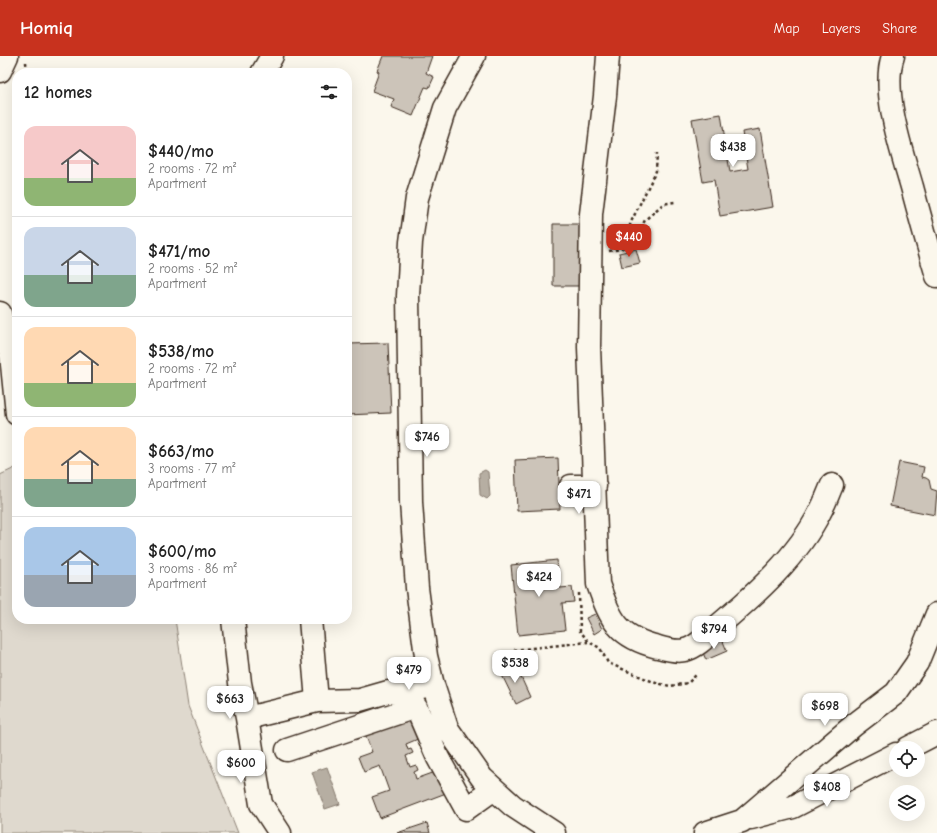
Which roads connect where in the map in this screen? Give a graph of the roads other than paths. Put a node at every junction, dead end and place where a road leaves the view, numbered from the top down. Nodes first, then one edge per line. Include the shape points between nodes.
1 (7, 56) edge
2 (272, 56) edge
3 (608, 56) edge
4 (893, 56) edge
5 (473, 57) edge
6 (265, 68) edge
7 (0, 71) edge
8 (937, 276) edge
9 (0, 313) edge
10 (12, 366) edge
11 (832, 484) dead end
12 (571, 486) dead end
13 (595, 486) junction
14 (937, 614) edge
15 (234, 624) edge
16 (310, 624) edge
17 (432, 685) junction
18 (317, 701) junction
19 (247, 718) junction
20 (937, 733) edge
21 (922, 741) edge
22 (287, 750) dead end
23 (889, 758) edge
24 (494, 789) junction
25 (742, 821) junction
26 (280, 833) edge
27 (554, 833) edge
28 (704, 833) edge

1 - 7 street
2 - 6 street
3 - 13 street via 591,214 589,347
4 - 8 street via 890,66 891,98 898,136
5 - 17 street via 445,108 428,158 417,198 410,258 408,296 411,502 417,588
9 - 10 street
11 - 13 street via 820,513 800,544 764,586 698,643 685,650 664,649 639,642 619,629 606,607 598,584
12 - 13 street
14 - 25 street via 917,664 896,693 854,725
15 - 19 street
16 - 18 street
17 - 18 street via 402,693 388,692 360,700
17 - 24 street via 448,728 482,778
18 - 19 street
19 - 26 street via 261,804
20 - 21 street
22 - 24 street via 416,707 438,758 466,808
23 - 25 street via 793,806
24 - 27 street via 513,806
25 - 28 street

